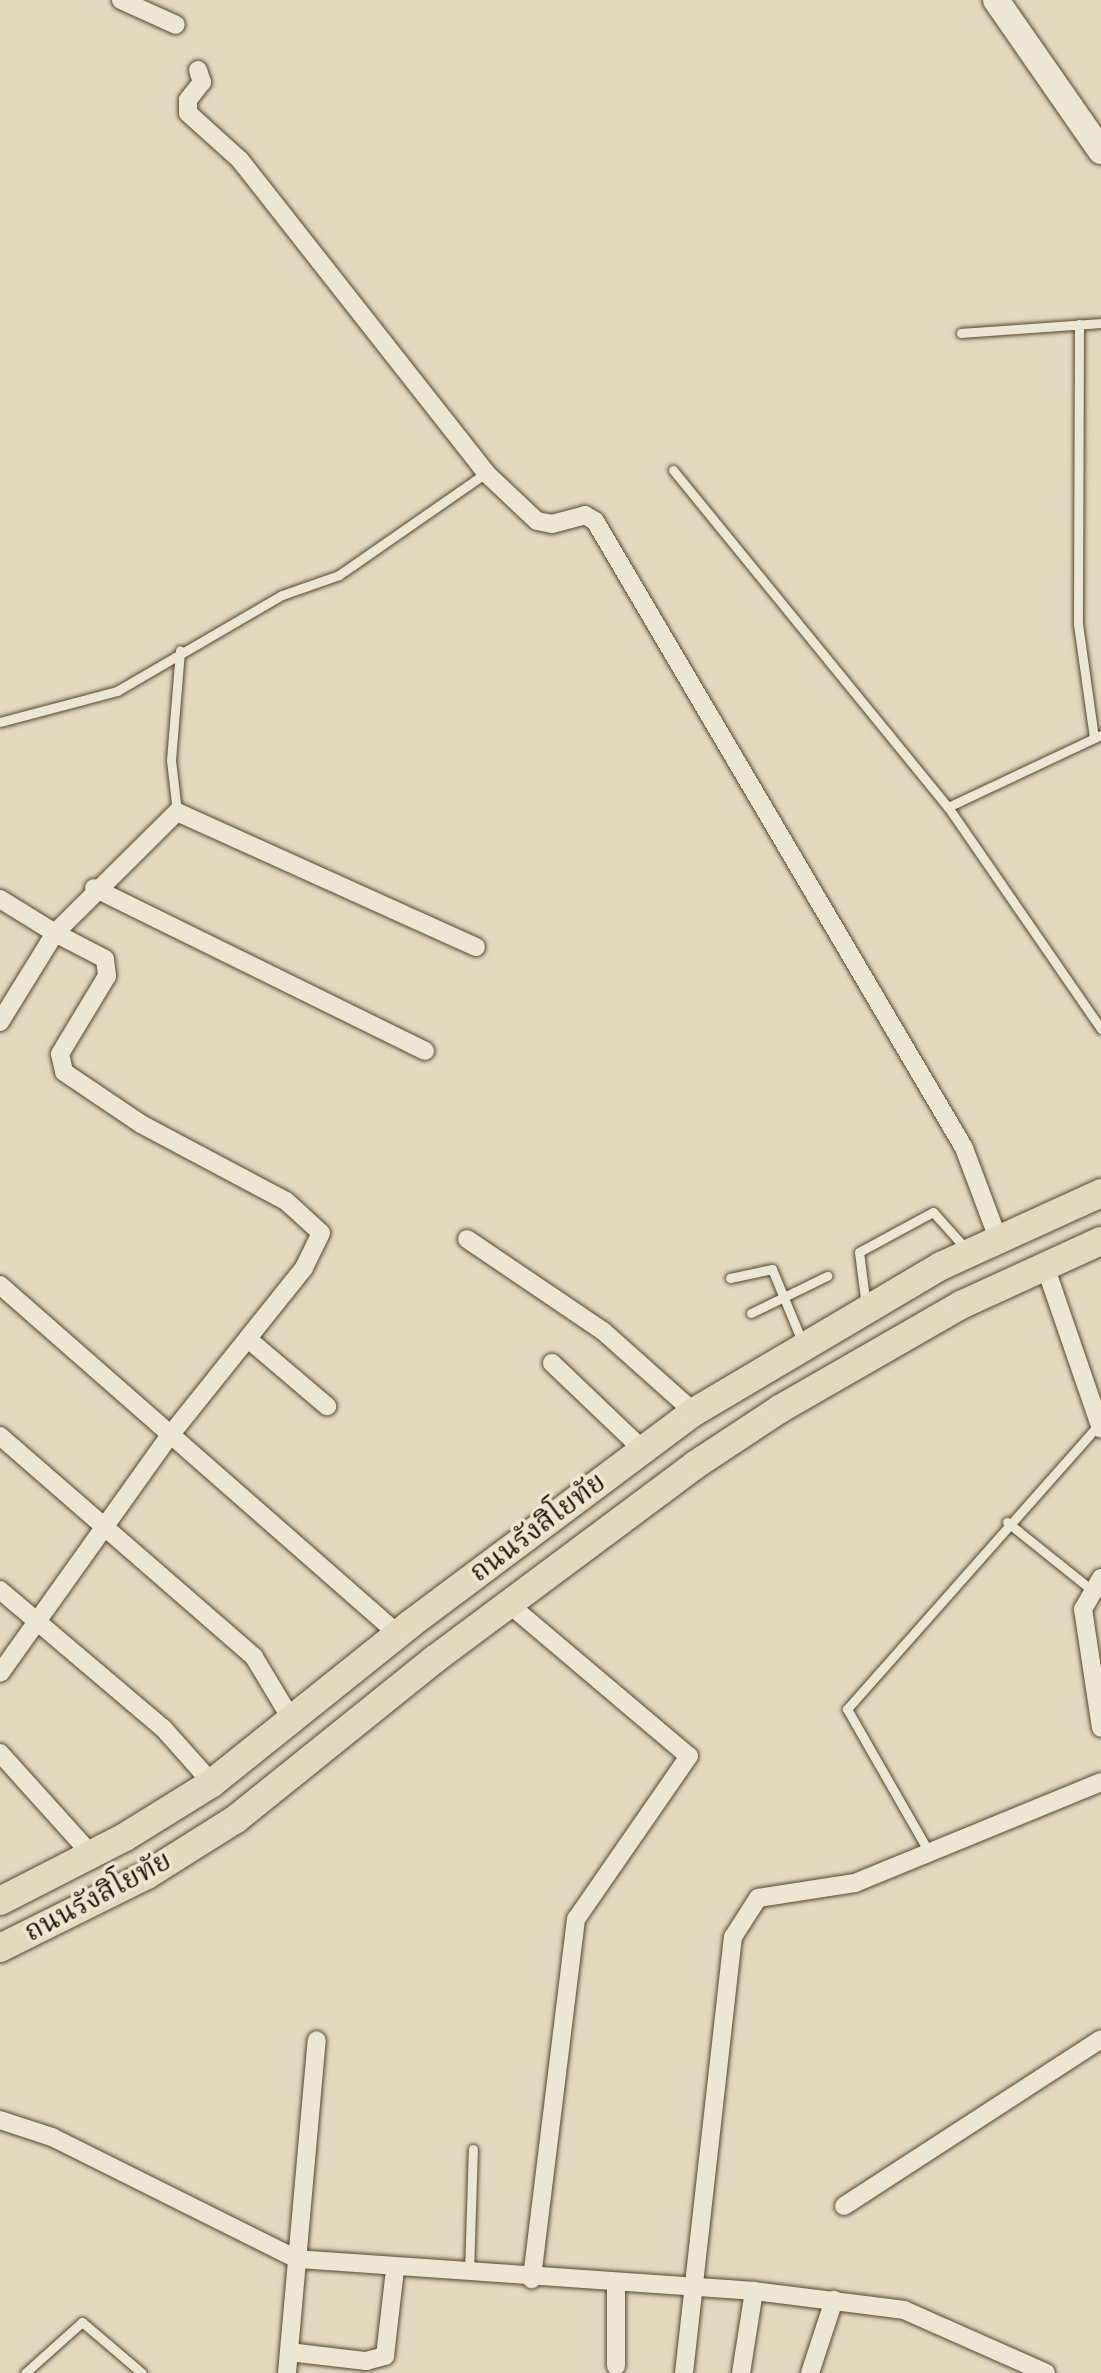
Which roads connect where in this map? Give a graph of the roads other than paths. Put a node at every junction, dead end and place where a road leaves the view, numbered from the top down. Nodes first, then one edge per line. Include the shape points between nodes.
1 (121, 0) edge
2 (996, 0) edge
3 (176, 25) dead end
4 (198, 70) dead end
5 (1101, 151) edge
6 (1101, 323) edge
7 (1079, 324) junction
8 (961, 333) dead end
9 (673, 470) dead end
10 (486, 473) junction
11 (180, 650) junction
12 (0, 722) edge
13 (1098, 736) edge
14 (948, 807) junction
15 (177, 812) junction
16 (94, 888) junction
17 (0, 900) edge
18 (55, 933) junction
19 (476, 947) dead end
20 (0, 1022) edge
21 (1101, 1029) edge
22 (425, 1051) dead end
23 (1101, 1193) edge
24 (467, 1239) dead end
25 (999, 1241) junction
26 (1101, 1241) edge
27 (970, 1254) junction
28 (1045, 1266) junction
29 (827, 1276) dead end
30 (730, 1278) dead end
31 (0, 1285) edge
32 (784, 1298) junction
33 (867, 1309) junction
34 (751, 1313) dead end
35 (248, 1339) junction
36 (804, 1346) junction
37 (552, 1363) dead end
38 (327, 1406) dead end
39 (694, 1412) junction
40 (1100, 1426) edge
41 (170, 1435) junction
42 (0, 1436) edge
43 (643, 1450) junction
44 (1007, 1522) junction
45 (104, 1528) junction
46 (1097, 1584) edge
47 (0, 1590) edge
48 (510, 1605) junction
49 (36, 1622) junction
50 (404, 1629) junction
51 (435, 1659) junction
52 (0, 1672) edge
53 (293, 1722) junction
54 (1101, 1728) edge
55 (0, 1753) edge
56 (1101, 1782) edge
57 (212, 1783) junction
58 (929, 1852) junction
59 (92, 1855) junction
60 (0, 1901) edge
61 (0, 1948) edge
62 (1101, 2039) edge
63 (317, 2040) dead end
64 (0, 2120) edge
65 (473, 2150) dead end
66 (845, 2206) dead end
67 (297, 2259) junction
68 (395, 2270) junction
69 (469, 2275) junction
70 (532, 2279) junction
71 (616, 2285) junction
72 (689, 2286) junction
73 (754, 2291) junction
74 (834, 2300) junction
75 (289, 2352) junction
76 (616, 2366) dead end
77 (25, 2373) edge
78 (142, 2373) edge
79 (287, 2373) edge
80 (684, 2373) edge
81 (741, 2373) edge
82 (810, 2373) edge
83 (1046, 2373) edge

1 - 3 street
2 - 5 street
4 - 10 street via 202,82 188,100 188,113 240,160
6 - 7 lane
7 - 8 lane
7 - 13 lane via 1078,624
9 - 14 lane
10 - 11 lane via 339,575 282,595
10 - 25 street via 537,521 552,524 585,515 595,521 964,1148
11 - 12 lane via 117,691
11 - 15 lane via 172,760
13 - 14 lane
14 - 21 lane
15 - 16 street
15 - 19 street
16 - 18 street
16 - 22 street
17 - 18 street
18 - 20 street
18 - 35 street via 105,959 109,968 60,1054 64,1072 320,1227 304,1268
23 - 25 main road, ถนนรังสิโยทัย
24 - 39 street via 603,1331
25 - 27 main road, ถนนรังสิโยทัย
26 - 28 main road, ถนนรังสิโยทัย
27 - 33 main road, ถนนรังสิโยทัย
27 - 33 lane via 933,1212 859,1252
28 - 40 street
28 - 48 main road, ถนนรังสิโยทัย via 961,1305 780,1409 695,1465
29 - 32 lane
30 - 32 lane via 772,1269
31 - 41 street
32 - 34 lane
32 - 36 lane
33 - 36 main road, ถนนรังสิโยทัย
35 - 38 street
35 - 41 street
36 - 39 main road, ถนนรังสิโยทัย
37 - 43 street
39 - 43 main road, ถนนรังสิโยทัย
40 - 44 lane
41 - 45 street
41 - 50 street
42 - 45 street
43 - 50 main road, ถนนรังสิโยทัย
44 - 46 lane
44 - 58 lane via 847,1709
45 - 49 street
45 - 53 street via 254,1657
46 - 54 street via 1083,1609 1084,1645
47 - 49 street
48 - 51 main road, ถนนรังสิโยทัย
48 - 70 street via 689,1756 576,1919
49 - 52 street
49 - 57 street via 163,1728
50 - 51 main road
50 - 53 main road, ถนนรังสิโยทัย
51 - 61 main road, ถนนรังสิโยทัย via 236,1819 146,1875
53 - 57 main road, ถนนรังสิโยทัย
55 - 59 street
56 - 58 street
57 - 59 main road, ถนนรังสิโยทัย
58 - 72 street via 855,1883 758,1898 733,1937
59 - 60 main road, ถนนรังสิโยทัย
62 - 66 street
63 - 67 street
64 - 67 street via 52,2137
65 - 69 lane
67 - 68 street
67 - 75 street
68 - 69 street
68 - 75 street via 391,2344 384,2356 366,2361
69 - 70 street
70 - 71 street
71 - 72 street
71 - 76 street
72 - 73 street
72 - 80 street
73 - 74 street
73 - 81 street
74 - 82 street
74 - 83 street via 904,2310
75 - 79 street
77 - 78 lane via 82,2322

